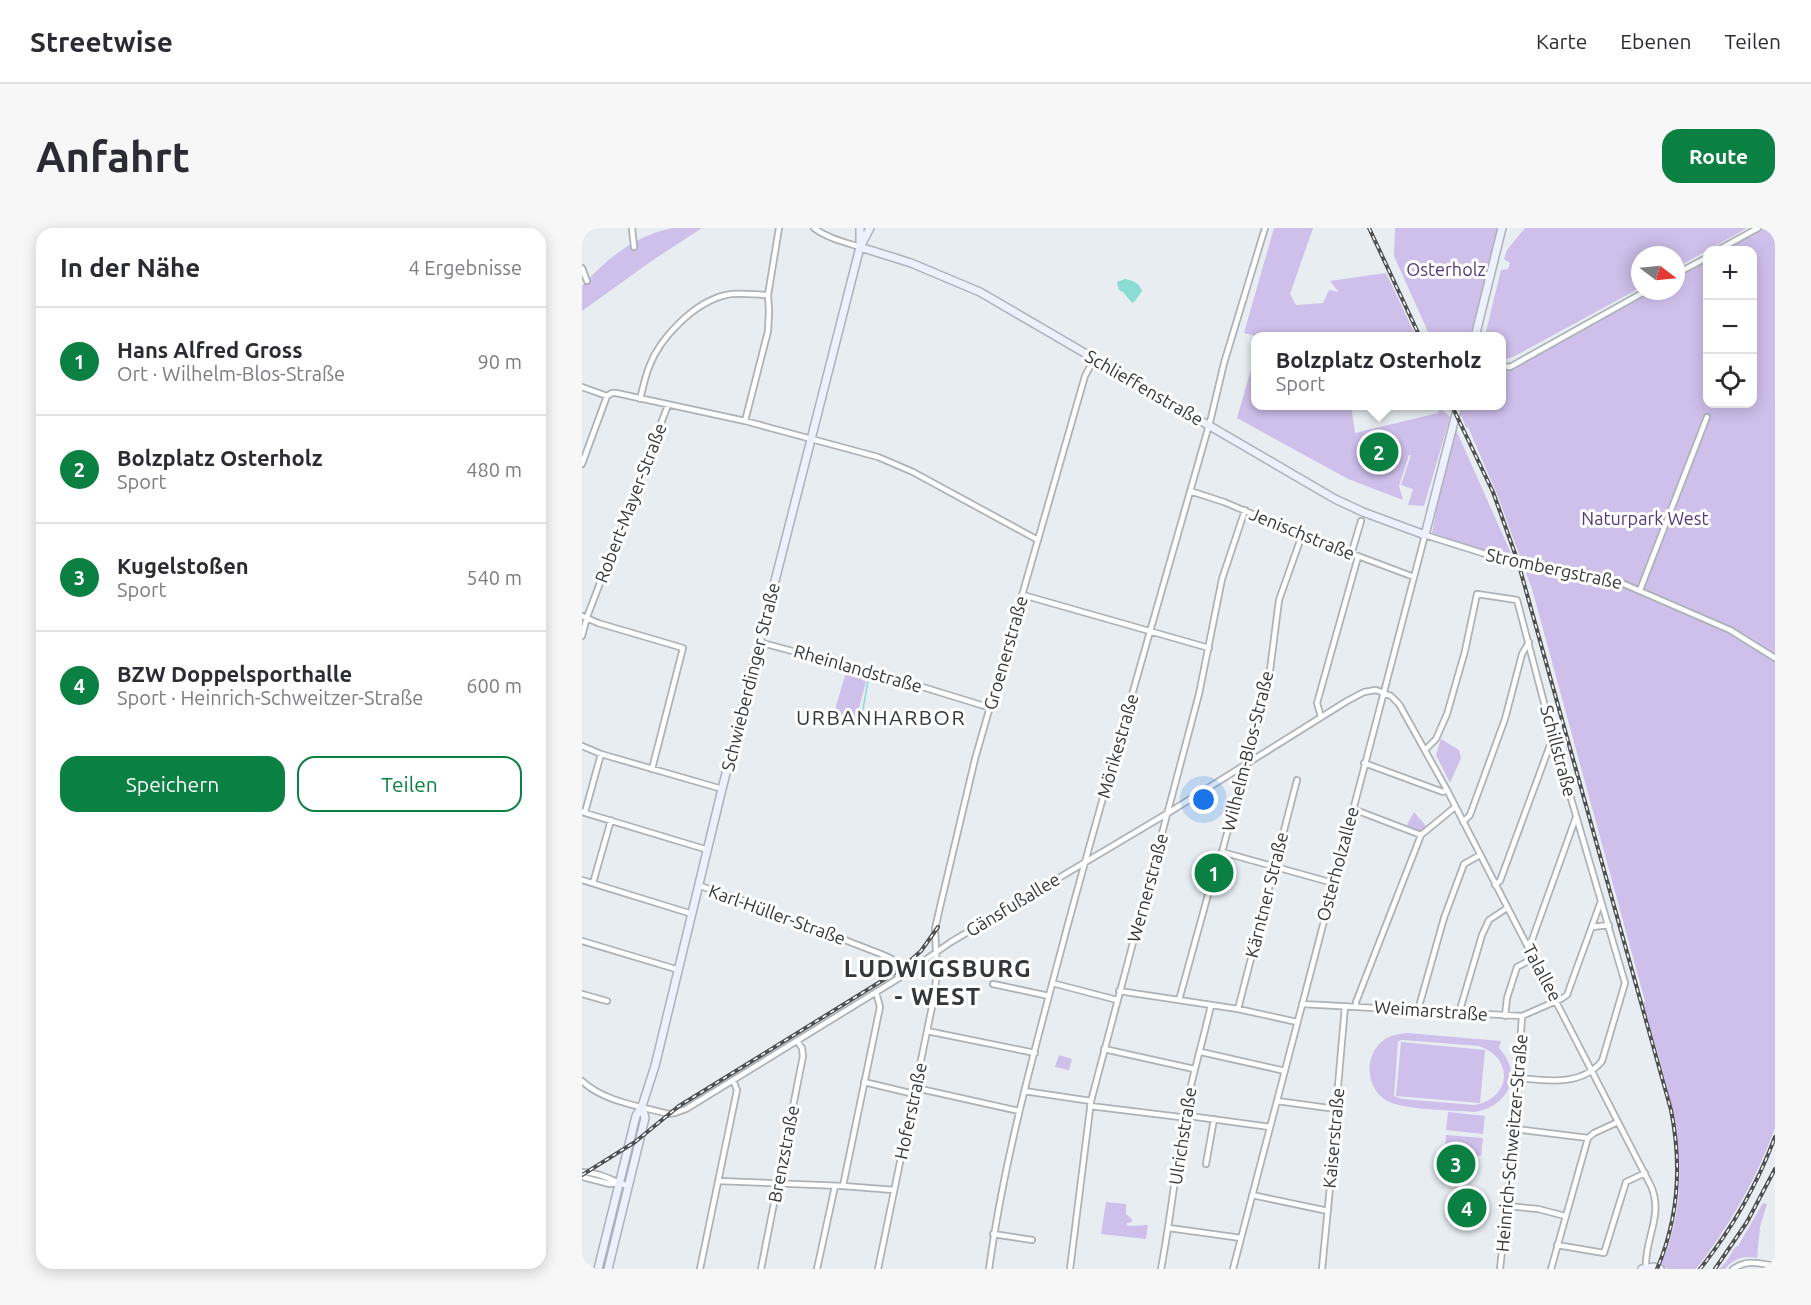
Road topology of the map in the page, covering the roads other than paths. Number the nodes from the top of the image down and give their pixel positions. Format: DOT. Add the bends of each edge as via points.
graph roads {
  1 [pos="632,228"];
  2 [pos="779,228"];
  3 [pos="814,228"];
  4 [pos="860,228"];
  5 [pos="870,228"];
  6 [pos="1265,228"];
  7 [pos="1502,228"];
  8 [pos="1758,228"];
  9 [pos="1725,246"];
  10 [pos="634,247"];
  11 [pos="860,247"];
  12 [pos="1703,259"];
  13 [pos="582,268"];
  14 [pos="1685,269"];
  15 [pos="587,281"];
  16 [pos="768,295"];
  17 [pos="1631,299"];
  18 [pos="1476,332"];
  19 [pos="1094,359"];
  20 [pos="1506,367"];
  21 [pos="582,387"];
  22 [pos="608,396"];
  23 [pos="640,399"];
  24 [pos="668,405"];
  25 [pos="1457,410"];
  26 [pos="1707,417"];
  27 [pos="745,421"];
  28 [pos="1209,425"];
  29 [pos="810,438"];
  30 [pos="582,464"];
  31 [pos="1190,491"];
  32 [pos="1245,510"];
  33 [pos="1361,521"];
  34 [pos="1302,535"];
  35 [pos="1425,535"];
  36 [pos="1038,540"];
  37 [pos="1352,555"];
  38 [pos="1358,557"];
  39 [pos="1414,578"];
  40 [pos="1640,590"];
  41 [pos="1023,595"];
  42 [pos="585,617"];
  43 [pos="1151,632"];
  44 [pos="582,636"];
  45 [pos="759,642"];
  46 [pos="1529,642"];
  47 [pos="1209,648"];
  48 [pos="1775,658"];
  49 [pos="1384,692"];
  50 [pos="991,708"];
  51 [pos="1321,717"];
  52 [pos="1553,737"];
  53 [pos="582,746"];
  54 [pos="1425,750"];
  55 [pos="601,754"];
  56 [pos="1364,763"];
  57 [pos="1246,765"];
  58 [pos="652,769"];
  59 [pos="1297,780"];
  60 [pos="722,789"];
  61 [pos="1447,790"];
  62 [pos="1455,807"];
  63 [pos="1353,809"];
  64 [pos="583,812"];
  65 [pos="1168,813"];
  66 [pos="1576,817"];
  67 [pos="611,820"];
  68 [pos="1463,822"];
  69 [pos="1421,835"];
  70 [pos="708,850"];
  71 [pos="1222,852"];
  72 [pos="1480,855"];
  73 [pos="1085,862"];
  74 [pos="1274,866"];
  75 [pos="582,880"];
  76 [pos="1333,882"];
  77 [pos="593,883"];
  78 [pos="1495,885"];
  79 [pos="700,886"];
  80 [pos="1601,901"];
  81 [pos="1507,908"];
  82 [pos="692,914"];
  83 [pos="1609,925"];
  84 [pos="1592,927"];
  85 [pos="582,941"];
  86 [pos="1527,945"];
  87 [pos="936,952"];
  88 [pos="887,957"];
  89 [pos="1534,958"];
  90 [pos="679,970"];
  91 [pos="905,974"];
  92 [pos="899,978"];
  93 [pos="1052,983"];
  94 [pos="993,984"];
  95 [pos="1119,991"];
  96 [pos="876,992"];
  97 [pos="582,994"];
  98 [pos="1049,996"];
  99 [pos="607,1000"];
  100 [pos="1117,1000"];
  101 [pos="1179,1000"];
  102 [pos="1557,1001"];
  103 [pos="1302,1004"];
  104 [pos="1211,1005"];
  105 [pos="1345,1006"];
  106 [pos="1356,1006"];
  107 [pos="1238,1009"];
  108 [pos="1418,1010"];
  109 [pos="1459,1013"];
  110 [pos="1505,1016"];
  111 [pos="1522,1017"];
  112 [pos="1297,1022"];
  113 [pos="927,1031"];
  114 [pos="796,1041"];
  115 [pos="1104,1049"];
  116 [pos="1201,1052"];
  117 [pos="1035,1053"];
  118 [pos="1194,1069"];
  119 [pos="1592,1070"];
  120 [pos="1285,1071"];
  121 [pos="1519,1078"];
  122 [pos="733,1080"];
  123 [pos="582,1081"];
  124 [pos="864,1082"];
  125 [pos="915,1091"];
  126 [pos="1024,1091"];
  127 [pos="1277,1101"];
  128 [pos="1090,1104"];
  129 [pos="642,1107"];
  130 [pos="1336,1109"];
  131 [pos="1019,1110"];
  132 [pos="1185,1116"];
  133 [pos="1214,1119"];
  134 [pos="1618,1122"];
  135 [pos="1270,1127"];
  136 [pos="1515,1130"];
  137 [pos="1588,1138"];
  138 [pos="1206,1164"];
  139 [pos="582,1172"];
  140 [pos="1645,1173"];
  141 [pos="582,1178"];
  142 [pos="718,1181"];
  143 [pos="619,1183"];
  144 [pos="777,1183"];
  145 [pos="628,1186"];
  146 [pos="835,1186"];
  147 [pos="843,1186"];
  148 [pos="894,1190"];
  149 [pos="1252,1195"];
  150 [pos="1507,1206"];
  151 [pos="1328,1211"];
  152 [pos="1566,1216"];
  153 [pos="1169,1228"];
  154 [pos="993,1234"];
  155 [pos="1241,1238"];
  156 [pos="1032,1240"];
  157 [pos="1557,1245"];
  158 [pos="1775,1266"];
  159 [pos="1644,1268"];
  160 [pos="598,1269"];
  161 [pos="608,1269"];
  162 [pos="700,1269"];
  163 [pos="761,1269"];
  164 [pos="817,1269"];
  165 [pos="878,1269"];
  166 [pos="989,1269"];
  167 [pos="1070,1269"];
  168 [pos="1161,1269"];
  169 [pos="1233,1269"];
  170 [pos="1322,1269"];
  171 [pos="1500,1269"];
  172 [pos="1551,1269"];
  173 [pos="1660,1269"];
  174 [pos="1733,1269"];
  1 -- 10 [label="street"];
  2 -- 16 [label="street"];
  3 -- 11 [label="street"];
  4 -- 11 [label="main road, Schwieberdinger Straße"];
  5 -- 11 [label="main road, Schwieberdinger Straße"];
  6 -- 28 [label="street, Mörikestraße"];
  7 -- 18 [label="main road"];
  8 -- 9 [label="street"];
  11 -- 19 [label="main road, Schlieffenstraße" via="973,289"];
  11 -- 29 [label="main road, Schwieberdinger Straße"];
  12 -- 14 [label="street"];
  13 -- 15 [label="street"];
  16 -- 23 [label="street" via="727,295 685,318 664,340 650,364"];
  16 -- 27 [label="street" via="768,331"];
  17 -- 20 [label="street"];
  19 -- 28 [label="main road, Schlieffenstraße"];
  19 -- 36 [label="street, Groenerstraße" via="1085,376"];
  21 -- 22 [label="street"];
  22 -- 23 [label="street" via="616,393"];
  22 -- 30 [label="street"];
  23 -- 24 [label="street"];
  24 -- 27 [label="street"];
  24 -- 42 [label="street, Robert-Mayer-Straße"];
  25 -- 35 [label="main road, Osterholzallee"];
  26 -- 40 [label="street"];
  27 -- 29 [label="street"];
  28 -- 31 [label="street, Mörikestraße"];
  28 -- 35 [label="main road, Schlieffenstraße" via="1335,499"];
  29 -- 36 [label="street" via="878,457 913,472"];
  29 -- 45 [label="main road, Schwieberdinger Straße"];
  31 -- 32 [label="street, Jenischstraße"];
  31 -- 43 [label="street, Mörikestraße"];
  32 -- 34 [label="street, Jenischstraße"];
  32 -- 47 [label="street, Wernerstraße" via="1222,579"];
  33 -- 37 [label="street"];
  34 -- 37 [label="street, Jenischstraße"];
  34 -- 57 [label="street, Wilhelm-Blos-Straße" via="1279,600 1269,678"];
  35 -- 39 [label="street, Osterholzallee"];
  35 -- 40 [label="street, Strombergstraße" via="1511,562 1610,578"];
  36 -- 41 [label="street, Groenerstraße"];
  37 -- 38 [label="street, Jenischstraße"];
  38 -- 39 [label="street, Jenischstraße"];
  38 -- 51 [label="street" via="1317,703"];
  39 -- 49 [label="street, Osterholzallee"];
  40 -- 48 [label="street, Strombergstraße" via="1730,630"];
  41 -- 43 [label="street"];
  41 -- 50 [label="street, Groenerstraße"];
  42 -- 44 [label="street, Robert-Mayer-Straße"];
  42 -- 58 [label="street" via="683,648"];
  43 -- 47 [label="street"];
  43 -- 73 [label="street, Mörikestraße"];
  45 -- 50 [label="street, Rheinlandstraße"];
  45 -- 60 [label="main road, Schwieberdinger Straße"];
  46 -- 52 [label="street, Schillstraße"];
  46 -- 54 [label="street, Schillstraße" via="1516,600 1477,594 1447,714 1436,739"];
  46 -- 68 [label="street" via="1470,815"];
  47 -- 65 [label="street, Wernerstraße"];
  49 -- 51 [label="street, Gänsfußallee" via="1364,692"];
  49 -- 54 [label="street, Talallee" via="1399,704"];
  49 -- 56 [label="street, Osterholzallee"];
  50 -- 87 [label="street, Groenerstraße" via="938,914"];
  51 -- 57 [label="street, Gänsfußallee"];
  52 -- 66 [label="street, Schillstraße"];
  52 -- 78 [label="street" via="1500,881"];
  53 -- 55 [label="street"];
  54 -- 61 [label="street, Talallee"];
  55 -- 58 [label="street"];
  55 -- 64 [label="street"];
  56 -- 61 [label="street" via="1443,792"];
  56 -- 63 [label="street, Osterholzallee"];
  57 -- 65 [label="street, Gänsfußallee"];
  57 -- 71 [label="street, Wilhelm-Blos-Straße"];
  58 -- 60 [label="street"];
  59 -- 74 [label="street, Kärntner Straße"];
  60 -- 70 [label="main road, Schwieberdinger Straße"];
  61 -- 62 [label="street, Talallee"];
  62 -- 68 [label="street, Talallee"];
  62 -- 69 [label="street"];
  63 -- 69 [label="street"];
  63 -- 76 [label="street, Osterholzallee"];
  64 -- 67 [label="street"];
  65 -- 73 [label="street, Gänsfußallee"];
  65 -- 95 [label="street, Wernerstraße"];
  66 -- 80 [label="street, Schillstraße"];
  66 -- 86 [label="street" via="1533,940"];
  67 -- 70 [label="street"];
  67 -- 77 [label="street"];
  68 -- 72 [label="street, Talallee"];
  69 -- 106 [label="street"];
  70 -- 79 [label="main road, Schwieberdinger Straße"];
  71 -- 74 [label="street"];
  71 -- 101 [label="street, Wilhelm-Blos-Straße"];
  72 -- 78 [label="street, Talallee"];
  72 -- 108 [label="street" via="1464,864"];
  73 -- 87 [label="street, Gänsfußallee"];
  73 -- 93 [label="street, Mörikestraße"];
  74 -- 76 [label="street"];
  74 -- 107 [label="street, Kärntner Straße"];
  75 -- 77 [label="street"];
  76 -- 103 [label="street, Osterholzallee"];
  77 -- 82 [label="street"];
  78 -- 81 [label="street, Talallee"];
  79 -- 82 [label="main road, Schwieberdinger Straße"];
  79 -- 88 [label="street, Karl-Hüller-Straße"];
  80 -- 83 [label="street, Schillstraße"];
  80 -- 84 [label="street"];
  81 -- 86 [label="street, Talallee"];
  81 -- 109 [label="street" via="1489,920 1482,935"];
  82 -- 90 [label="main road, Schwieberdinger Straße"];
  83 -- 84 [label="street"];
  83 -- 119 [label="street, Schillstraße" via="1626,982 1602,1061"];
  84 -- 102 [label="street" via="1567,995"];
  85 -- 90 [label="street"];
  86 -- 89 [label="street, Talallee"];
  87 -- 91 [label="street, Gänsfußallee"];
  87 -- 113 [label="street, Hoferstraße" via="935,988"];
  88 -- 91 [label="street, Karl-Hüller-Straße"];
  88 -- 92 [label="street"];
  89 -- 102 [label="street, Talallee"];
  89 -- 110 [label="street" via="1517,967"];
  90 -- 129 [label="main road, Schwieberdinger Straße"];
  91 -- 92 [label="street, Gänsfußallee"];
  92 -- 96 [label="street, Gänsfußallee"];
  93 -- 98 [label="street, Mörikestraße"];
  93 -- 100 [label="street"];
  94 -- 98 [label="street"];
  95 -- 100 [label="street, Wernerstraße"];
  95 -- 101 [label="street"];
  96 -- 114 [label="street, Gänsfußallee"];
  96 -- 124 [label="street" via="880,1007"];
  97 -- 99 [label="street"];
  98 -- 117 [label="street, Mörikestraße"];
  100 -- 115 [label="street, Wernerstraße"];
  101 -- 104 [label="street"];
  102 -- 111 [label="street, Weimarstraße"];
  102 -- 119 [label="street, Talallee"];
  103 -- 105 [label="street, Weimarstraße"];
  103 -- 112 [label="street, Osterholzallee"];
  104 -- 107 [label="street"];
  104 -- 116 [label="street, Ulrichstraße"];
  105 -- 106 [label="street, Weimarstraße"];
  105 -- 130 [label="street, Kaiserstraße"];
  106 -- 108 [label="street, Weimarstraße"];
  107 -- 112 [label="street"];
  108 -- 109 [label="street, Weimarstraße"];
  109 -- 110 [label="street, Weimarstraße"];
  110 -- 111 [label="street, Weimarstraße"];
  111 -- 121 [label="street, Heinrich-Schweitzer-Straße"];
  112 -- 120 [label="street, Osterholzallee"];
  113 -- 117 [label="street"];
  113 -- 125 [label="street, Hoferstraße"];
  114 -- 122 [label="street, Gänsfußallee"];
  114 -- 144 [label="street, Brenzstraße" via="803,1056"];
  115 -- 118 [label="street"];
  115 -- 128 [label="street, Wernerstraße"];
  116 -- 118 [label="street, Ulrichstraße"];
  116 -- 120 [label="street"];
  117 -- 126 [label="street, Mörikestraße"];
  118 -- 132 [label="street, Ulrichstraße"];
  119 -- 121 [label="street" via="1575,1079 1557,1081"];
  119 -- 134 [label="street, Talallee"];
  120 -- 127 [label="street, Osterholzallee"];
  121 -- 136 [label="street, Heinrich-Schweitzer-Straße"];
  122 -- 129 [label="street, Gänsfußallee" via="675,1113"];
  122 -- 142 [label="street" via="737,1090"];
  123 -- 129 [label="street, Gänsfußallee" via="605,1096"];
  124 -- 125 [label="street"];
  124 -- 147 [label="street"];
  125 -- 131 [label="street"];
  125 -- 148 [label="street, Hoferstraße"];
  126 -- 128 [label="street"];
  126 -- 131 [label="street, Mörikestraße"];
  127 -- 130 [label="street"];
  127 -- 135 [label="street, Osterholzallee"];
  128 -- 132 [label="street"];
  128 -- 167 [label="street, Wernerstraße"];
  129 -- 143 [label="main road, Schwieberdinger Straße" via="636,1116"];
  129 -- 145 [label="main road, Schwieberdinger Straße" via="645,1118"];
  130 -- 151 [label="street, Kaiserstraße"];
  131 -- 154 [label="street, Mörikestraße"];
  132 -- 133 [label="street"];
  132 -- 153 [label="street, Ulrichstraße"];
  133 -- 135 [label="street"];
  133 -- 138 [label="street"];
  134 -- 137 [label="street"];
  134 -- 140 [label="street, Talallee"];
  135 -- 149 [label="street, Osterholzallee"];
  136 -- 137 [label="street"];
  136 -- 150 [label="street, Heinrich-Schweitzer-Straße"];
  137 -- 152 [label="street"];
  139 -- 143 [label="street"];
  140 -- 157 [label="street" via="1626,1182 1604,1253"];
  140 -- 159 [label="street, Talallee" via="1656,1205"];
  141 -- 143 [label="street"];
  142 -- 144 [label="street"];
  142 -- 162 [label="street"];
  143 -- 145 [label="street"];
  143 -- 160 [label="main road, Schwieberdinger Straße"];
  144 -- 146 [label="street"];
  144 -- 163 [label="street, Brenzstraße"];
  145 -- 161 [label="main road, Schwieberdinger Straße"];
  146 -- 147 [label="street"];
  146 -- 164 [label="street"];
  147 -- 148 [label="street"];
  148 -- 165 [label="street, Hoferstraße"];
  149 -- 151 [label="street"];
  149 -- 155 [label="street, Osterholzallee"];
  150 -- 152 [label="street"];
  150 -- 171 [label="street, Heinrich-Schweitzer-Straße"];
  151 -- 170 [label="street, Kaiserstraße"];
  152 -- 157 [label="street"];
  153 -- 155 [label="street"];
  153 -- 168 [label="street, Ulrichstraße"];
  154 -- 156 [label="street"];
  154 -- 166 [label="street, Mörikestraße"];
  155 -- 169 [label="street, Osterholzallee"];
  157 -- 172 [label="street"];
  158 -- 174 [label="street" via="1752,1262"];
  159 -- 173 [label="main road"];
}
